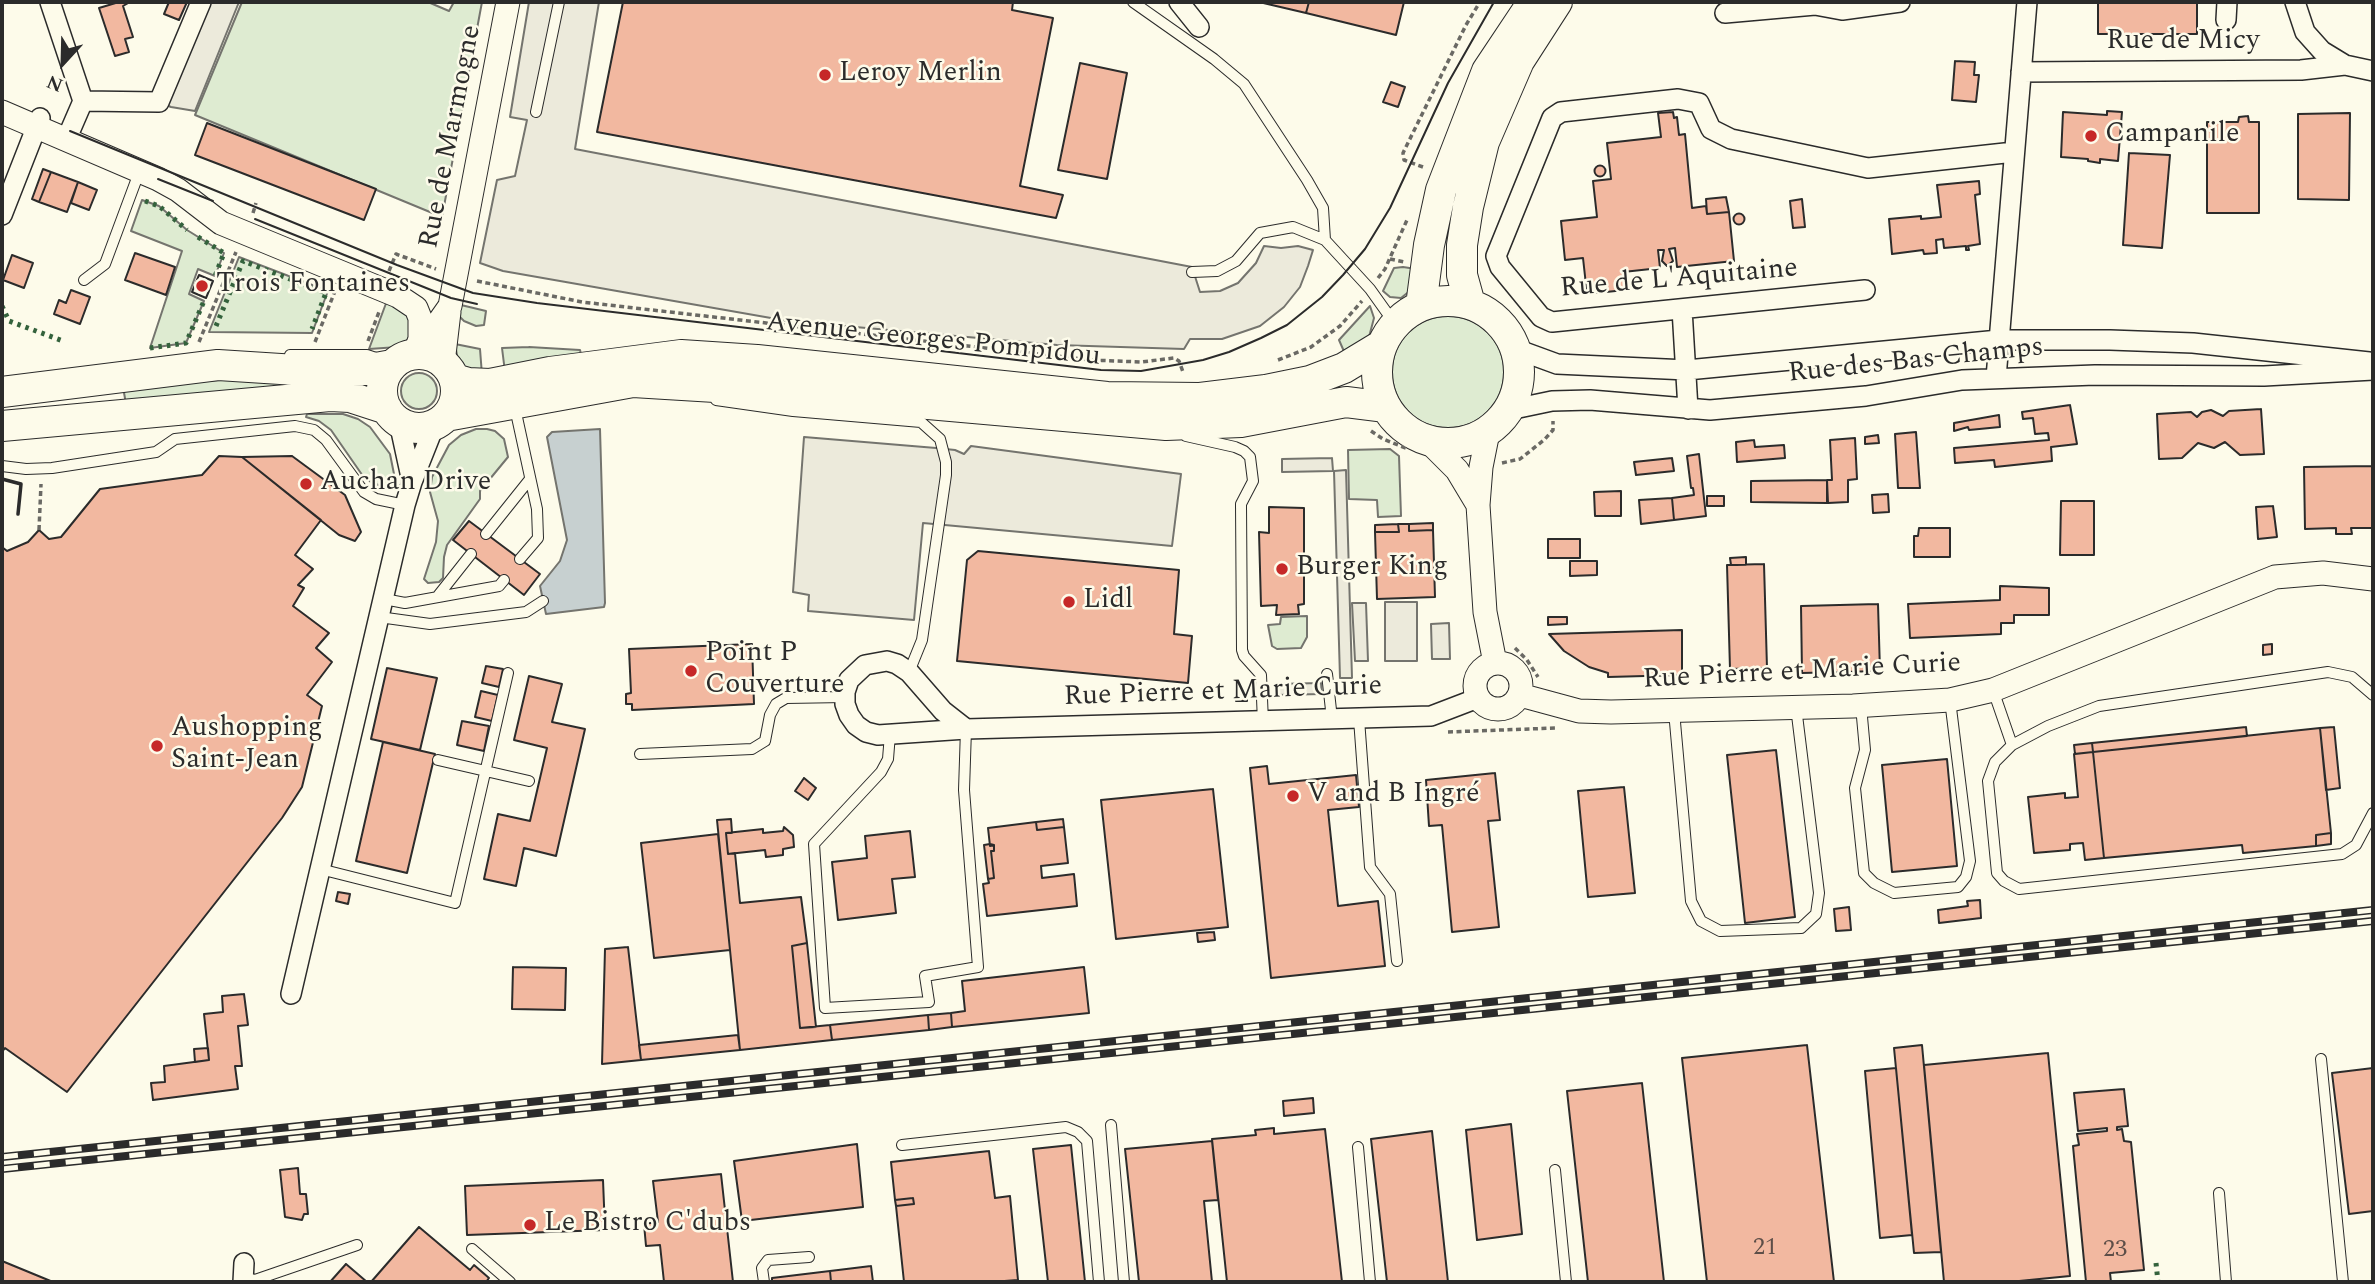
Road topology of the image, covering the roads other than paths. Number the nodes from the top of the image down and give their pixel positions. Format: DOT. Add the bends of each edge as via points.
graph roads {
  1 [pos="50,2"];
  2 [pos="201,2"];
  3 [pos="508,2"];
  4 [pos="559,2"];
  5 [pos="1133,2"];
  6 [pos="1179,2"];
  7 [pos="1533,2"];
  8 [pos="1557,2"];
  9 [pos="1899,2"];
  10 [pos="2027,2"];
  11 [pos="2295,2"];
  12 [pos="1815,3"];
  13 [pos="1725,13"];
  14 [pos="1199,27"];
  15 [pos="2345,65"];
  16 [pos="2373,71"];
  17 [pos="2021,72"];
  18 [pos="83,101"];
  19 [pos="2,103"];
  20 [pos="2,112"];
  21 [pos="536,113"];
  22 [pos="56,131"];
  23 [pos="2014,152"];
  24 [pos="149,174"];
  25 [pos="2,215"];
  26 [pos="1325,240"];
  27 [pos="1192,272"];
  28 [pos="84,280"];
  29 [pos="1865,290"];
  30 [pos="1470,304"];
  31 [pos="450,306"];
  32 [pos="1421,306"];
  33 [pos="1682,309"];
  34 [pos="1999,340"];
  35 [pos="1380,343"];
  36 [pos="1516,349"];
  37 [pos="253,356"];
  38 [pos="278,356"];
  39 [pos="207,358"];
  40 [pos="403,360"];
  41 [pos="2373,363"];
  42 [pos="1687,370"];
  43 [pos="2373,370"];
  44 [pos="449,371"];
  45 [pos="1996,378"];
  46 [pos="633,382"];
  47 [pos="2,392"];
  48 [pos="514,404"];
  49 [pos="1688,409"];
  50 [pos="1509,410"];
  51 [pos="393,416"];
  52 [pos="1375,417"];
  53 [pos="1103,419"];
  54 [pos="441,420"];
  55 [pos="2,426"];
  56 [pos="1488,432"];
  57 [pos="1424,447"];
  58 [pos="2,466"];
  59 [pos="530,479"];
  60 [pos="412,482"];
  61 [pos="405,505"];
  62 [pos="1478,505"];
  63 [pos="486,534"];
  64 [pos="471,554"];
  65 [pos="520,559"];
  66 [pos="2367,577"];
  67 [pos="504,580"];
  68 [pos="437,597"];
  69 [pos="543,601"];
  70 [pos="381,608"];
  71 [pos="1495,663"];
  72 [pos="909,672"];
  73 [pos="508,673"];
  74 [pos="1327,674"];
  75 [pos="1993,690"];
  76 [pos="1520,695"];
  77 [pos="2373,695"];
  78 [pos="845,697"];
  79 [pos="1478,698"];
  80 [pos="1950,700"];
  81 [pos="1861,705"];
  82 [pos="1796,707"];
  83 [pos="1674,711"];
  84 [pos="1359,719"];
  85 [pos="1332,720"];
  86 [pos="1264,722"];
  87 [pos="966,729"];
  88 [pos="890,734"];
  89 [pos="2012,745"];
  90 [pos="640,754"];
  91 [pos="438,760"];
  92 [pos="485,771"];
  93 [pos="529,781"];
  94 [pos="2373,813"];
  95 [pos="320,869"];
  96 [pos="1397,961"];
  97 [pos="290,994"];
  98 [pos="2321,1059"];
  99 [pos="1111,1125"];
  100 [pos="902,1145"];
  101 [pos="1358,1147"];
  102 [pos="1555,1170"];
  103 [pos="2219,1193"];
  104 [pos="357,1245"];
  105 [pos="472,1249"];
  106 [pos="809,1257"];
  107 [pos="243,1274"];
  108 [pos="510,1282"];
  109 [pos="764,1282"];
  110 [pos="1099,1282"];
  111 [pos="1124,1282"];
  112 [pos="1370,1282"];
  113 [pos="1566,1282"];
  114 [pos="2226,1282"];
  115 [pos="2343,1282"];
  1 -- 18 [label="street"];
  2 -- 18 [label="street" via="159,102"];
  3 -- 31 [label="street, Rue de Marmogne"];
  4 -- 21 [label="lane"];
  5 -- 26 [label="lane" via="1244,84 1323,208"];
  6 -- 14 [label="street"];
  7 -- 32 [label="main road" via="1487,71 1441,190"];
  8 -- 30 [label="main road" via="1519,61 1484,142 1462,245 1462,275"];
  9 -- 12 [label="street" via="1842,9"];
  10 -- 17 [label="street"];
  11 -- 15 [label="street, Rue de Micy" via="2305,32 2322,51"];
  12 -- 13 [label="street"];
  15 -- 16 [label="street, Rue de Micy"];
  15 -- 17 [label="street, Rue de Micy" via="2301,70"];
  17 -- 23 [label="street"];
  18 -- 22 [label="street"];
  19 -- 22 [label="street"];
  20 -- 22 [label="street"];
  22 -- 24 [label="street"];
  22 -- 25 [label="street"];
  23 -- 33 [label="street, Rue de L'Aquitaine" via="1868,168 1731,139 1711,129 1699,103 1689,101 1561,112 1552,118 1496,256 1500,267 1541,317 1552,322"];
  23 -- 34 [label="street"];
  24 -- 28 [label="lane" via="105,264"];
  24 -- 40 [label="street" via="221,223 381,299 398,296 415,308 420,339"];
  26 -- 27 [label="lane" via="1293,227 1259,233 1236,261 1217,271"];
  26 -- 35 [label="lane" via="1370,289"];
  29 -- 33 [label="street, Rue de L'Aquitaine"];
  30 -- 32 [label="main road, Avenue Georges Pompidou" via="1445,301"];
  30 -- 36 [label="main road" via="1498,322"];
  31 -- 40 [label="street, Rue de Marmogne" via="428,339"];
  31 -- 44 [label="street"];
  32 -- 35 [label="main road, Avenue Georges Pompidou"];
  33 -- 42 [label="street"];
  34 -- 41 [label="street, Rue des Bas Champs" via="2193,343"];
  34 -- 42 [label="street, Rue des Bas Champs"];
  34 -- 45 [label="street"];
  35 -- 44 [label="main road, Avenue Georges Pompidou" via="1344,368 1310,382 1200,398 1107,397 681,355 490,384 468,383"];
  35 -- 52 [label="main road"];
  36 -- 42 [label="street, Rue des Bas Champs" via="1557,364"];
  36 -- 50 [label="main road" via="1520,370"];
  37 -- 39 [label="lane"];
  38 -- 40 [label="lane" via="367,355"];
  39 -- 40 [label="main road" via="312,371 365,370"];
  39 -- 47 [label="main road"];
  40 -- 44 [label="main road" via="424,354"];
  40 -- 51 [label="main road" via="386,373 382,391"];
  42 -- 49 [label="street"];
  43 -- 45 [label="street, Rue des Bas Champs"];
  44 -- 54 [label="main road" via="455,398"];
  45 -- 49 [label="street, Rue des Bas Champs" via="1866,396"];
  46 -- 48 [label="main road"];
  46 -- 53 [label="main road"];
  46 -- 72 [label="lane" via="731,403 921,422 940,439 946,462 922,640"];
  48 -- 54 [label="main road"];
  48 -- 59 [label="lane"];
  49 -- 50 [label="street, Rue des Bas Champs" via="1590,400 1552,401"];
  50 -- 56 [label="main road"];
  51 -- 54 [label="main road" via="421,428"];
  51 -- 55 [label="main road" via="350,397 330,396"];
  51 -- 60 [label="street"];
  52 -- 53 [label="main road" via="1346,402 1241,422 1166,425"];
  52 -- 57 [label="main road" via="1404,428"];
  53 -- 86 [label="lane" via="1235,447 1250,457 1253,481 1241,504 1242,650 1261,675"];
  54 -- 60 [label="street"];
  56 -- 57 [label="main road" via="1469,441"];
  56 -- 62 [label="street"];
  57 -- 62 [label="street" via="1457,470"];
  58 -- 61 [label="lane" via="52,468 156,452 175,439 295,426 314,430 326,440 364,492"];
  59 -- 63 [label="lane"];
  59 -- 65 [label="lane" via="538,538"];
  60 -- 61 [label="street"];
  61 -- 70 [label="street"];
  62 -- 71 [label="street" via="1485,612"];
  64 -- 68 [label="lane"];
  66 -- 75 [label="street, Rue Pierre et Marie Curie" via="2323,573 2275,577"];
  67 -- 68 [label="lane" via="499,586"];
  68 -- 70 [label="lane"];
  69 -- 70 [label="lane" via="526,612 430,624"];
  70 -- 95 [label="street"];
  71 -- 76 [label="street" via="1509,665 1518,675"];
  71 -- 79 [label="street" via="1478,674"];
  72 -- 78 [label="street" via="887,661 865,665 849,680"];
  72 -- 87 [label="street" via="943,711"];
  73 -- 92 [label="lane"];
  74 -- 85 [label="lane"];
  75 -- 80 [label="street, Rue Pierre et Marie Curie"];
  75 -- 89 [label="lane"];
  76 -- 79 [label="street" via="1510,706 1496,709"];
  76 -- 83 [label="street, Rue Pierre et Marie Curie" via="1578,711"];
  77 -- 89 [label="lane" via="2352,677 2328,672 2099,706"];
  78 -- 88 [label="street, Rue Pierre et Marie Curie" via="856,725 866,732"];
  78 -- 90 [label="lane" via="786,698 770,715 765,741 752,749"];
  79 -- 84 [label="street, Rue Pierre et Marie Curie" via="1430,716"];
  80 -- 81 [label="street, Rue Pierre et Marie Curie"];
  80 -- 81 [label="lane" via="1970,861 1966,877 1958,887 1894,893 1864,873 1855,788 1865,750"];
  81 -- 82 [label="street, Rue Pierre et Marie Curie"];
  82 -- 83 [label="street, Rue Pierre et Marie Curie"];
  82 -- 83 [label="lane" via="1819,893 1816,914 1801,928 1733,931 1720,931 1701,921 1691,901"];
  84 -- 85 [label="street, Rue Pierre et Marie Curie"];
  84 -- 96 [label="lane" via="1370,867 1390,894"];
  85 -- 86 [label="street, Rue Pierre et Marie Curie"];
  86 -- 87 [label="street, Rue Pierre et Marie Curie"];
  87 -- 88 [label="street, Rue Pierre et Marie Curie"];
  87 -- 88 [label="lane" via="964,790 978,967 925,976 929,1002 825,1008 814,845 881,772 888,759"];
  89 -- 94 [label="lane" via="1995,762 1988,781 1989,803 1997,873 2020,888 2343,854 2356,845"];
  91 -- 92 [label="lane"];
  92 -- 93 [label="lane"];
  92 -- 95 [label="lane" via="455,903"];
  95 -- 97 [label="street"];
  98 -- 115 [label="lane"];
  99 -- 111 [label="lane"];
  100 -- 110 [label="lane" via="1066,1127 1078,1132 1087,1141"];
  101 -- 112 [label="lane"];
  102 -- 113 [label="lane"];
  103 -- 114 [label="lane"];
  104 -- 107 [label="lane" via="255,1280"];
  105 -- 108 [label="lane"];
  106 -- 109 [label="lane" via="768,1260 762,1268"];
}
